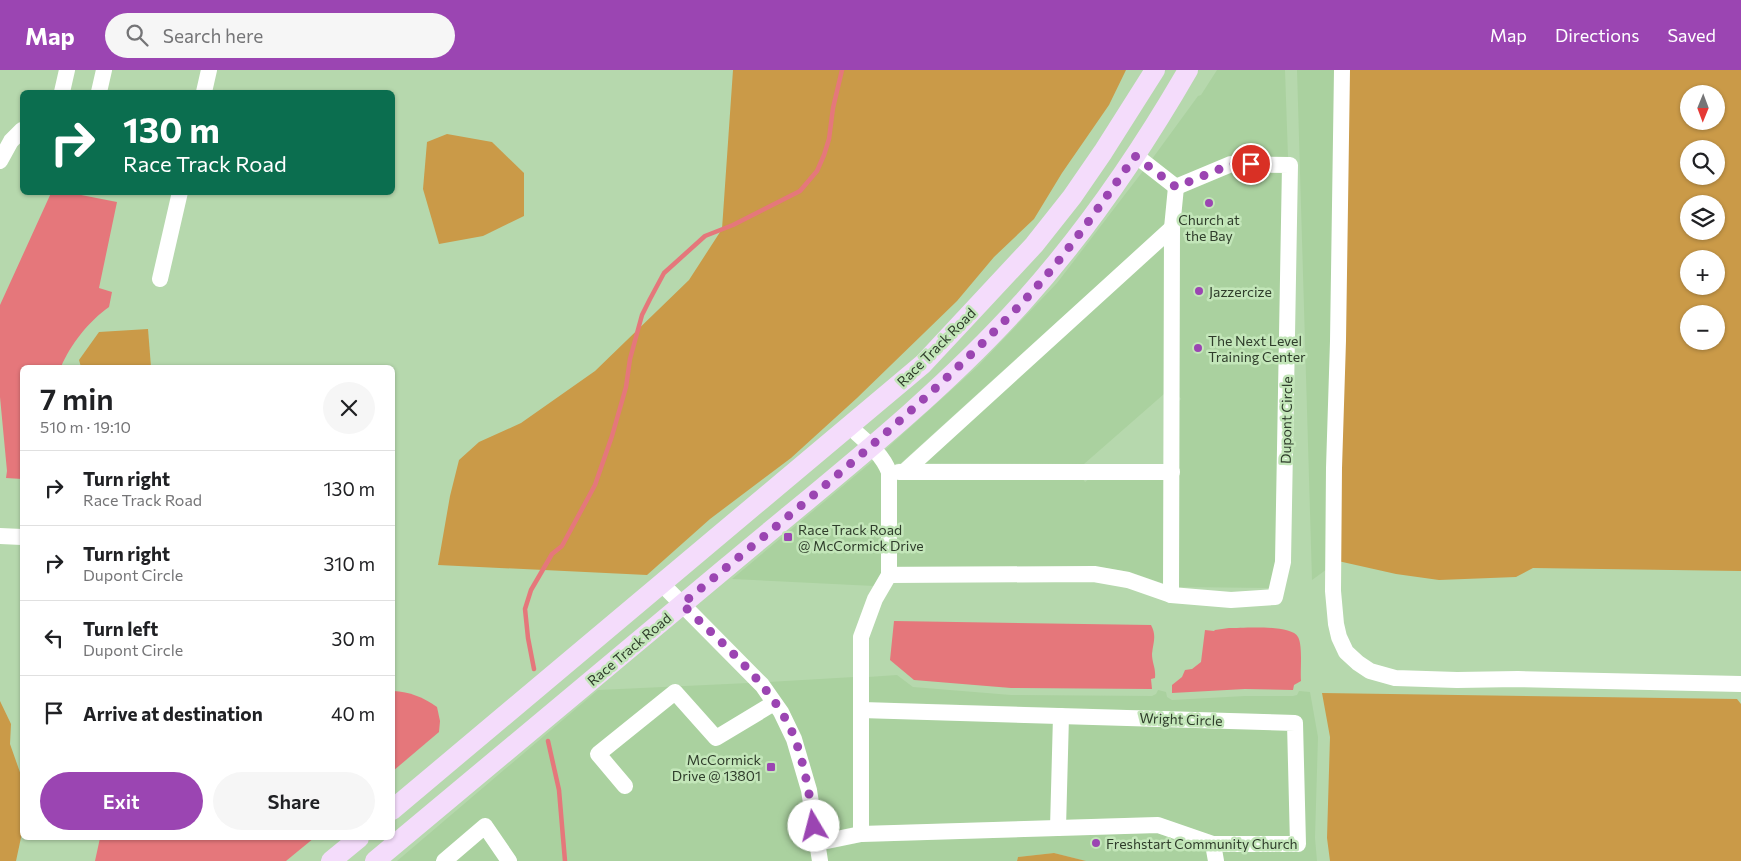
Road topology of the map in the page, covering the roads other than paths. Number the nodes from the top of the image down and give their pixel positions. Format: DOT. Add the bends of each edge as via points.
graph roads {
  1 [pos="67,70"];
  2 [pos="104,70"];
  3 [pos="209,70"];
  4 [pos="1155,70"];
  5 [pos="1188,70"];
  6 [pos="1342,70"];
  7 [pos="62,90"];
  8 [pos="99,90"];
  9 [pos="204,90"];
  10 [pos="20,132"];
  11 [pos="1135,156"];
  12 [pos="0,161"];
  13 [pos="1176,187"];
  14 [pos="179,195"];
  15 [pos="1172,228"];
  16 [pos="160,278"];
  17 [pos="850,427"];
  18 [pos="871,446"];
  19 [pos="896,472"];
  20 [pos="1172,472"];
  21 [pos="0,536"];
  22 [pos="20,537"];
  23 [pos="889,574"];
  24 [pos="662,584"];
  25 [pos="1172,595"];
  26 [pos="682,604"];
  27 [pos="1741,684"];
  28 [pos="774,703"];
  29 [pos="861,710"];
  30 [pos="1061,716"];
  31 [pos="625,786"];
  32 [pos="395,807"];
  33 [pos="1058,828"];
  34 [pos="861,834"];
  35 [pos="357,840"];
  36 [pos="817,843"];
  37 [pos="1213,844"];
  38 [pos="331,861"];
  39 [pos="376,861"];
  40 [pos="444,861"];
  41 [pos="509,861"];
  42 [pos="820,861"];
  43 [pos="1216,861"];
  1 -- 7 [label="street"];
  2 -- 8 [label="street"];
  3 -- 9 [label="street"];
  4 -- 17 [label="main road, Race Track Road" via="1072,197 1034,245 923,364"];
  5 -- 11 [label="main road, Race Track Road"];
  6 -- 27 [label="street" via="1333,591 1338,637 1346,652 1370,671 1395,678"];
  10 -- 12 [label="street"];
  11 -- 13 [label="street"];
  11 -- 18 [label="main road, Race Track Road" via="1070,246 1021,304 957,369"];
  13 -- 15 [label="street"];
  13 -- 25 [label="street, Dupont Circle" via="1232,164 1290,165 1283,562 1275,597 1231,600"];
  14 -- 16 [label="street"];
  15 -- 19 [label="street"];
  15 -- 20 [label="street"];
  17 -- 18 [label="street"];
  17 -- 24 [label="main road, Race Track Road"];
  18 -- 19 [label="street"];
  18 -- 26 [label="main road, Race Track Road"];
  19 -- 20 [label="street"];
  19 -- 23 [label="street"];
  20 -- 25 [label="street"];
  21 -- 22 [label="street"];
  23 -- 25 [label="street, Dupont Circle" via="1094,574 1128,580"];
  23 -- 29 [label="street" via="861,637"];
  24 -- 26 [label="street"];
  24 -- 32 [label="main road, Race Track Road"];
  26 -- 28 [label="street" via="762,685"];
  26 -- 39 [label="main road, Race Track Road"];
  28 -- 31 [label="street" via="716,738 675,692 598,754"];
  28 -- 36 [label="street" via="794,739 809,790"];
  29 -- 30 [label="street, Wright Circle"];
  29 -- 34 [label="street"];
  30 -- 33 [label="street"];
  30 -- 37 [label="street, Wright Circle" via="1295,722 1298,844"];
  33 -- 34 [label="street, Wright Circle"];
  33 -- 37 [label="street, Wright Circle" via="1158,825"];
  34 -- 36 [label="street, Wright Circle"];
  35 -- 38 [label="main road"];
  36 -- 42 [label="street"];
  37 -- 43 [label="street"];
  40 -- 41 [label="street" via="485,826"];
}
